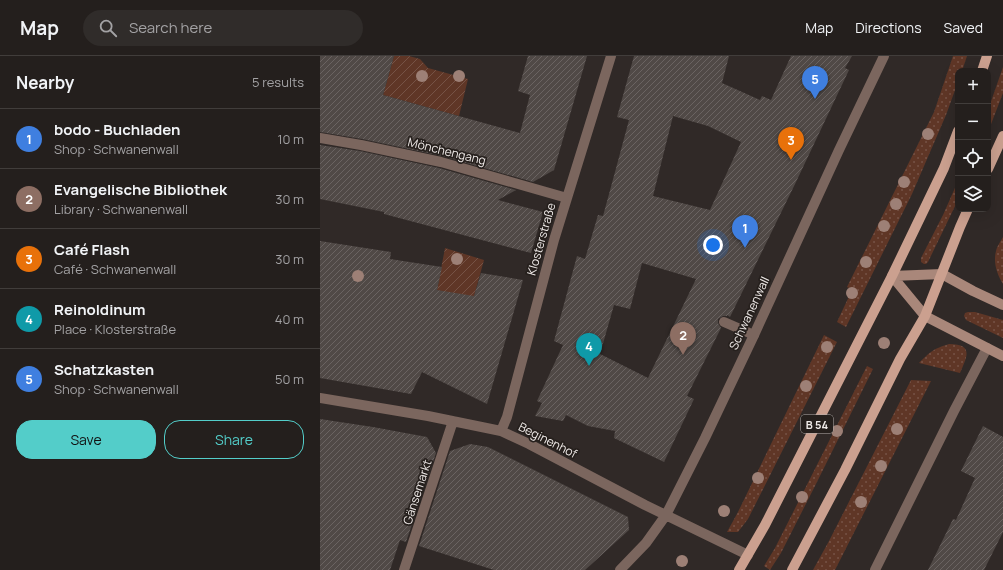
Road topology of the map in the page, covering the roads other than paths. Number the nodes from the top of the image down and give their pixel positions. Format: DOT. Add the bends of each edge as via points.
graph roads {
  1 [pos="611,56"];
  2 [pos="884,56"];
  3 [pos="987,56"];
  4 [pos="983,68"];
  5 [pos="1003,136"];
  6 [pos="320,138"];
  7 [pos="955,139"];
  8 [pos="991,162"];
  9 [pos="567,198"];
  10 [pos="967,212"];
  11 [pos="942,274"];
  12 [pos="892,276"];
  13 [pos="1003,305"];
  14 [pos="925,316"];
  15 [pos="724,322"];
  16 [pos="754,335"];
  17 [pos="987,348"];
  18 [pos="1003,356"];
  19 [pos="320,398"];
  20 [pos="453,421"];
  21 [pos="501,431"];
  22 [pos="666,515"];
  23 [pos="748,555"];
  24 [pos="404,570"];
  25 [pos="620,570"];
  26 [pos="739,570"];
  27 [pos="792,570"];
  28 [pos="875,570"];
  1 -- 9 [label="street, Klosterstraße"];
  2 -- 16 [label="street, Schwanenwall"];
  3 -- 4 [label="main road"];
  5 -- 8 [label="main road"];
  6 -- 9 [label="street, Mönchengang" via="441,162"];
  7 -- 12 [label="main road, B 54" via="944,168"];
  9 -- 21 [label="street, Klosterstraße"];
  10 -- 11 [label="main road"];
  11 -- 12 [label="street"];
  11 -- 13 [label="street"];
  11 -- 14 [label="main road"];
  12 -- 14 [label="street"];
  12 -- 23 [label="main road, B 54" via="790,478"];
  14 -- 17 [label="street"];
  14 -- 27 [label="main road" via="900,359"];
  15 -- 16 [label="street"];
  16 -- 22 [label="street, Schwanenwall"];
  17 -- 18 [label="street"];
  17 -- 28 [label="street"];
  19 -- 20 [label="street, Beginenhof"];
  20 -- 21 [label="street, Beginenhof"];
  20 -- 24 [label="street, Gänsemarkt"];
  21 -- 22 [label="street, Beginenhof"];
  22 -- 23 [label="street, Beginenhof"];
  22 -- 25 [label="street, Schwanenwall" via="646,543"];
  23 -- 26 [label="main road, B 54"];
}
